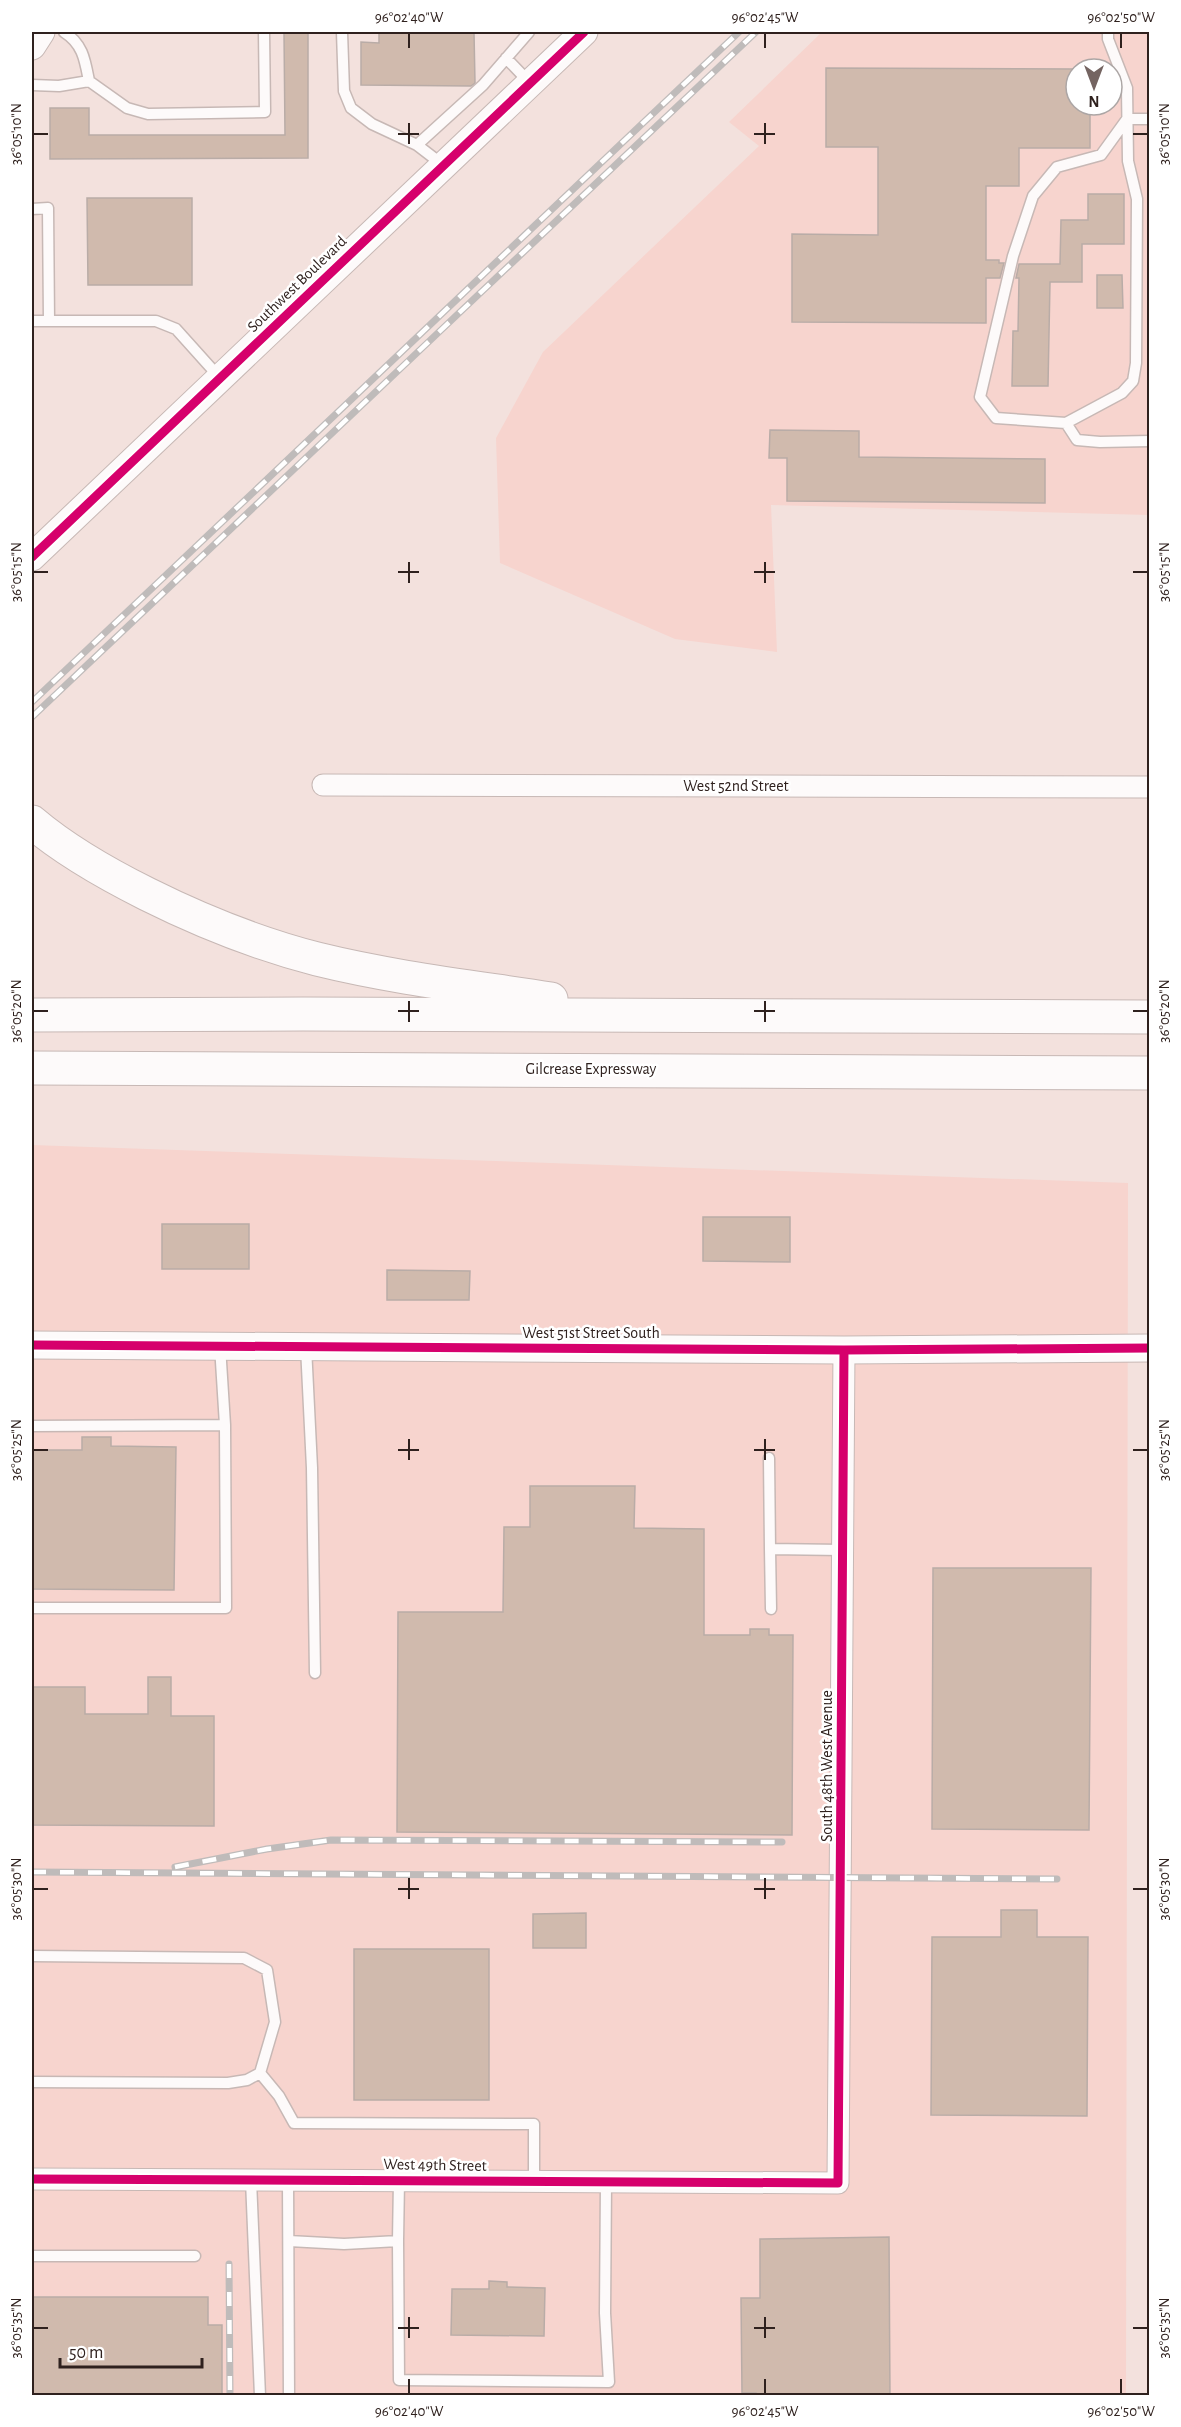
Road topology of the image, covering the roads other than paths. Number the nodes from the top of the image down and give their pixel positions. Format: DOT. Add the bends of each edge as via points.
graph roads {
  1 [pos="41,32"];
  2 [pos="64,32"];
  3 [pos="264,32"];
  4 [pos="342,32"];
  5 [pos="529,32"];
  6 [pos="584,32"];
  7 [pos="1108,32"];
  8 [pos="32,46"];
  9 [pos="506,58"];
  10 [pos="89,81"];
  11 [pos="530,83"];
  12 [pos="32,85"];
  13 [pos="1127,119"];
  14 [pos="1149,119"];
  15 [pos="417,145"];
  16 [pos="444,165"];
  17 [pos="32,208"];
  18 [pos="32,321"];
  19 [pos="49,321"];
  20 [pos="220,378"];
  21 [pos="1066,423"];
  22 [pos="1149,441"];
  23 [pos="32,557"];
  24 [pos="323,785"];
  25 [pos="1149,786"];
  26 [pos="34,824"];
  27 [pos="32,1015"];
  28 [pos="665,1016"];
  29 [pos="1149,1017"];
  30 [pos="32,1068"];
  31 [pos="1149,1073"];
  32 [pos="32,1345"];
  33 [pos="220,1346"];
  34 [pos="306,1346"];
  35 [pos="1149,1348"];
  36 [pos="844,1350"];
  37 [pos="225,1425"];
  38 [pos="32,1426"];
  39 [pos="770,1458"];
  40 [pos="770,1549"];
  41 [pos="842,1550"];
  42 [pos="32,1608"];
  43 [pos="771,1609"];
  44 [pos="315,1673"];
  45 [pos="32,1956"];
  46 [pos="260,2073"];
  47 [pos="32,2082"];
  48 [pos="32,2179"];
  49 [pos="399,2179"];
  50 [pos="251,2180"];
  51 [pos="288,2180"];
  52 [pos="534,2181"];
  53 [pos="606,2182"];
  54 [pos="838,2183"];
  55 [pos="289,2241"];
  56 [pos="398,2241"];
  57 [pos="32,2256"];
  58 [pos="195,2256"];
  59 [pos="260,2396"];
  60 [pos="289,2396"];
  1 -- 8 [label="street"];
  2 -- 10 [label="lane" via="75,39 84,53"];
  3 -- 10 [label="lane" via="265,112 148,114 127,108"];
  4 -- 15 [label="lane" via="344,91 351,108 372,124"];
  5 -- 9 [label="lane"];
  6 -- 11 [label="street, Southwest Boulevard"];
  7 -- 13 [label="lane" via="1127,88"];
  9 -- 11 [label="lane"];
  9 -- 15 [label="lane" via="483,85"];
  10 -- 12 [label="lane"];
  11 -- 16 [label="street, Southwest Boulevard"];
  13 -- 14 [label="lane"];
  13 -- 21 [label="lane" via="1128,161 1137,199 1136,363 1132,381 1122,393"];
  13 -- 21 [label="lane" via="1101,155 1057,167 1033,196 1013,256 980,397 996,418"];
  15 -- 16 [label="lane"];
  16 -- 20 [label="street, Southwest Boulevard"];
  17 -- 19 [label="lane" via="48,208"];
  18 -- 19 [label="lane"];
  19 -- 20 [label="lane" via="156,321 176,329"];
  20 -- 23 [label="street, Southwest Boulevard"];
  21 -- 22 [label="lane" via="1077,440"];
  24 -- 25 [label="street, West 52nd Street"];
  26 -- 28 [label="highway" via="105,873 183,912 307,956 379,972"];
  27 -- 28 [label="highway"];
  28 -- 29 [label="highway"];
  30 -- 31 [label="highway, Gilcrease Expressway"];
  32 -- 33 [label="street, West 51st Street South"];
  33 -- 34 [label="street, West 51st Street South"];
  33 -- 37 [label="lane"];
  34 -- 36 [label="street, West 51st Street South"];
  34 -- 44 [label="lane"];
  35 -- 36 [label="street, West 51st Street South"];
  36 -- 41 [label="street, South 48th West Avenue"];
  37 -- 38 [label="lane"];
  37 -- 42 [label="lane" via="226,1608"];
  39 -- 40 [label="lane"];
  40 -- 41 [label="lane"];
  40 -- 43 [label="lane"];
  41 -- 54 [label="street, South 48th West Avenue"];
  45 -- 46 [label="lane" via="227,1956 252,1962 267,1970 275,2022"];
  46 -- 47 [label="lane" via="228,2083"];
  46 -- 52 [label="lane" via="294,2123 534,2124"];
  48 -- 50 [label="street, West 49th Street"];
  49 -- 51 [label="street, West 49th Street"];
  49 -- 52 [label="street, West 49th Street"];
  49 -- 56 [label="lane"];
  50 -- 51 [label="street, West 49th Street"];
  50 -- 59 [label="lane"];
  51 -- 55 [label="lane"];
  52 -- 53 [label="street, West 49th Street"];
  53 -- 54 [label="street, West 49th Street"];
  53 -- 56 [label="lane" via="609,2382 399,2380"];
  55 -- 56 [label="lane"];
  55 -- 60 [label="lane"];
  57 -- 58 [label="lane"];
}
